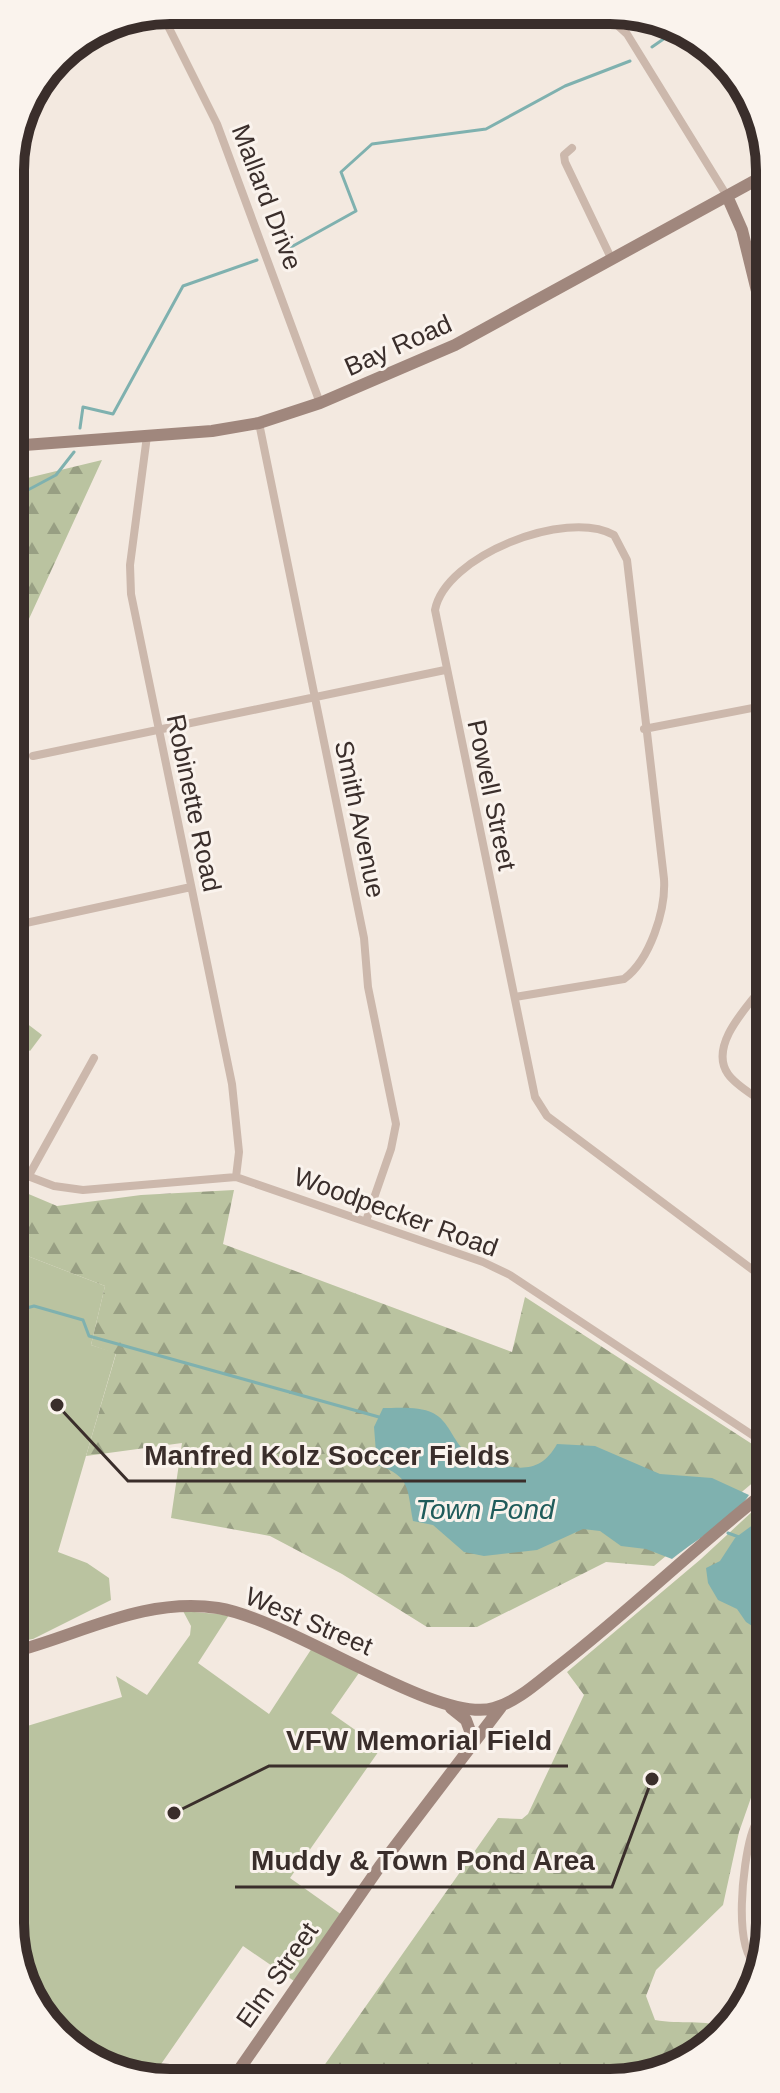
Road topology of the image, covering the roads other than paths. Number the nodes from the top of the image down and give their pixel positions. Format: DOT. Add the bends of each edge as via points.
graph roads {
  1 [pos="167,24"];
  2 [pos="616,24"];
  3 [pos="572,148"];
  4 [pos="756,180"];
  5 [pos="727,196"];
  6 [pos="612,260"];
  7 [pos="756,287"];
  8 [pos="320,403"];
  9 [pos="259,423"];
  10 [pos="147,436"];
  11 [pos="24,445"];
  12 [pos="445,670"];
  13 [pos="314,697"];
  14 [pos="756,707"];
  15 [pos="644,729"];
  16 [pos="158,730"];
  17 [pos="33,756"];
  18 [pos="191,887"];
  19 [pos="24,923"];
  20 [pos="515,997"];
  21 [pos="756,997"];
  22 [pos="94,1058"];
  23 [pos="756,1097"];
  24 [pos="24,1175"];
  25 [pos="28,1177"];
  26 [pos="236,1177"];
  27 [pos="366,1221"];
  28 [pos="756,1272"];
  29 [pos="756,1437"];
  30 [pos="756,1500"];
  31 [pos="24,1648"];
  32 [pos="445,1704"];
  33 [pos="503,1705"];
  34 [pos="473,1739"];
  35 [pos="756,1823"];
  36 [pos="751,1960"];
  37 [pos="240,2069"];
  1 -- 8 [label="street, Mallard Drive" via="217,124"];
  2 -- 5 [label="street"];
  3 -- 6 [label="street" via="564,155 565,162"];
  4 -- 5 [label="street, Bay Road"];
  5 -- 6 [label="street, Bay Road"];
  5 -- 7 [label="street"];
  6 -- 8 [label="street, Bay Road" via="455,345"];
  8 -- 9 [label="street, Bay Road"];
  9 -- 10 [label="street, Bay Road"];
  9 -- 13 [label="street, Smith Avenue"];
  10 -- 11 [label="street, Bay Road"];
  10 -- 16 [label="street, Robinette Road" via="130,579"];
  12 -- 13 [label="street"];
  12 -- 15 [label="street, Powell Street" via="435,610 446,584 523,536 551,528 596,527 614,535 625,550"];
  12 -- 20 [label="street, Powell Street"];
  13 -- 16 [label="street"];
  13 -- 27 [label="street, Smith Avenue" via="395,1117 391,1149"];
  14 -- 15 [label="street"];
  15 -- 20 [label="street, Powell Street" via="665,899 642,957 617,983"];
  16 -- 17 [label="street"];
  16 -- 18 [label="street, Robinette Road"];
  18 -- 19 [label="street"];
  18 -- 26 [label="street, Robinette Road" via="232,1084 239,1152"];
  20 -- 28 [label="street, Powell Street" via="539,1107"];
  21 -- 23 [label="street" via="727,1037 722,1054 732,1078"];
  22 -- 25 [label="street"];
  24 -- 25 [label="street, Woodpecker Road"];
  25 -- 26 [label="street, Woodpecker Road" via="83,1190"];
  26 -- 27 [label="street, Woodpecker Road"];
  27 -- 29 [label="street, Woodpecker Road" via="502,1270"];
  30 -- 33 [label="street" via="571,1656"];
  31 -- 32 [label="street, West Street" via="143,1610 215,1608 281,1627"];
  32 -- 33 [label="street, West Street" via="474,1711"];
  32 -- 34 [label="street, West Street" via="466,1720"];
  33 -- 34 [label="street, Elm Street"];
  34 -- 37 [label="street, Elm Street"];
  35 -- 36 [label="street" via="745,1865 744,1943"];
}
